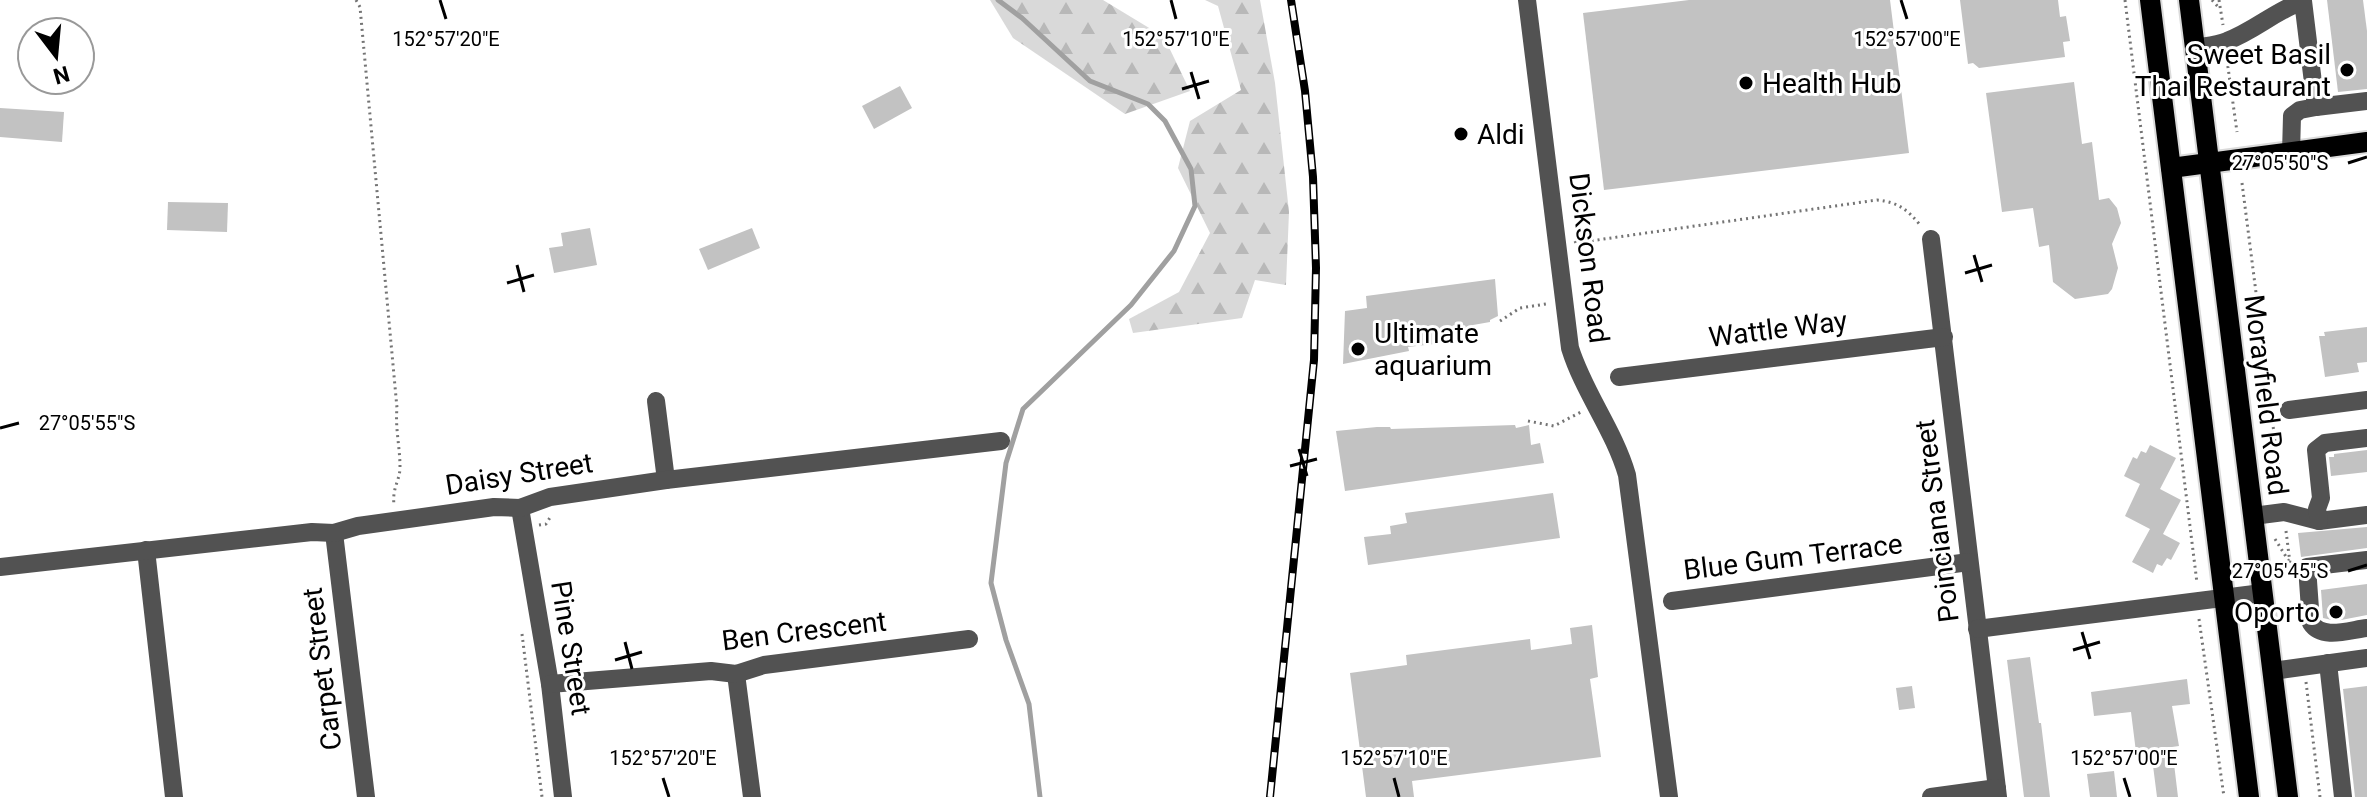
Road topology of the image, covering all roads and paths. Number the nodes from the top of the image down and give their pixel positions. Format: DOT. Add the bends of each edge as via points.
graph roads {
  1 [pos="356,0"];
  2 [pos="1527,0"];
  3 [pos="2125,0"];
  4 [pos="2150,0"];
  5 [pos="2189,0"];
  6 [pos="2212,0"];
  7 [pos="2219,0"];
  8 [pos="2303,1"];
  9 [pos="2221,10"];
  10 [pos="2225,42"];
  11 [pos="2195,48"];
  12 [pos="2367,101"];
  13 [pos="2316,107"];
  14 [pos="2234,108"];
  15 [pos="2226,109"];
  16 [pos="2237,132"];
  17 [pos="2367,142"];
  18 [pos="2291,153"];
  19 [pos="2209,163"];
  20 [pos="2171,168"];
  21 [pos="2242,183"];
  22 [pos="1572,235"];
  23 [pos="1931,239"];
  24 [pos="1550,304"];
  25 [pos="1500,321"];
  26 [pos="1944,337"];
  27 [pos="1619,377"];
  28 [pos="2367,400"];
  29 [pos="656,401"];
  30 [pos="2289,410"];
  31 [pos="1581,412"];
  32 [pos="1528,421"];
  33 [pos="2367,438"];
  34 [pos="1001,441"];
  35 [pos="666,480"];
  36 [pos="520,508"];
  37 [pos="2284,512"];
  38 [pos="2318,515"];
  39 [pos="2367,515"];
  40 [pos="2253,516"];
  41 [pos="396,521"];
  42 [pos="334,533"];
  43 [pos="146,550"];
  44 [pos="2367,560"];
  45 [pos="1969,562"];
  46 [pos="2299,566"];
  47 [pos="0,567"];
  48 [pos="2262,593"];
  49 [pos="2224,598"];
  50 [pos="1672,601"];
  51 [pos="2198,601"];
  52 [pos="521,626"];
  53 [pos="2367,628"];
  54 [pos="1977,629"];
  55 [pos="969,639"];
  56 [pos="2367,658"];
  57 [pos="2328,663"];
  58 [pos="2305,666"];
  59 [pos="2272,671"];
  60 [pos="736,674"];
  61 [pos="550,684"];
  62 [pos="1998,793"];
  63 [pos="174,797"];
  64 [pos="366,797"];
  65 [pos="542,797"];
  66 [pos="563,797"];
  67 [pos="752,797"];
  68 [pos="1669,797"];
  69 [pos="1931,797"];
  70 [pos="2224,797"];
  71 [pos="2249,797"];
  72 [pos="2288,797"];
  73 [pos="2320,797"];
  74 [pos="2343,797"];
  1 -- 41 [label="path" via="397,408"];
  2 -- 68 [label="street, Dickson Road" via="1570,348 1627,475"];
  3 -- 51 [label="path"];
  4 -- 20 [label="main road"];
  5 -- 11 [label="main road, Morayfield Road"];
  6 -- 9 [label="path"];
  7 -- 9 [label="path"];
  8 -- 10 [label="street"];
  8 -- 13 [label="street"];
  9 -- 10 [label="path"];
  10 -- 11 [label="street"];
  10 -- 14 [label="path"];
  11 -- 19 [label="main road, Morayfield Road"];
  12 -- 13 [label="street"];
  13 -- 18 [label="street" via="2292,116"];
  14 -- 15 [label="path"];
  14 -- 16 [label="path"];
  17 -- 18 [label="main road"];
  18 -- 19 [label="main road"];
  19 -- 20 [label="main road"];
  19 -- 40 [label="main road, Morayfield Road"];
  20 -- 49 [label="main road"];
  21 -- 37 [label="path"];
  22 -- 23 [label="path" via="1576,243 1877,200 1908,210"];
  23 -- 26 [label="street, Poinciana Street"];
  24 -- 25 [label="path" via="1520,308"];
  26 -- 27 [label="street, Wattle Way"];
  26 -- 45 [label="street, Poinciana Street"];
  28 -- 30 [label="street"];
  29 -- 35 [label="street"];
  31 -- 32 [label="path" via="1554,426"];
  33 -- 38 [label="street" via="2325,443 2316,450"];
  34 -- 35 [label="street, Daisy Street"];
  35 -- 36 [label="street, Daisy Street" via="550,497"];
  36 -- 41 [label="street, Daisy Street"];
  36 -- 61 [label="street, Pine Street"];
  37 -- 38 [label="street"];
  37 -- 40 [label="street"];
  37 -- 46 [label="path"];
  38 -- 39 [label="street"];
  40 -- 48 [label="main road, Morayfield Road"];
  41 -- 42 [label="street, Daisy Street"];
  42 -- 43 [label="street, Daisy Street"];
  42 -- 64 [label="street, Carpet Street"];
  43 -- 47 [label="street, Daisy Street"];
  43 -- 63 [label="street"];
  44 -- 46 [label="street"];
  45 -- 50 [label="street, Blue Gum Terrace"];
  45 -- 54 [label="street, Poinciana Street"];
  46 -- 53 [label="street" via="2316,630"];
  48 -- 49 [label="street"];
  48 -- 59 [label="main road, Morayfield Road"];
  49 -- 51 [label="street"];
  49 -- 71 [label="main road"];
  51 -- 54 [label="street"];
  51 -- 70 [label="path"];
  52 -- 65 [label="path"];
  54 -- 62 [label="street, Poinciana Street"];
  55 -- 60 [label="street, Ben Crescent" via="764,665"];
  56 -- 57 [label="street"];
  57 -- 58 [label="street"];
  57 -- 74 [label="street"];
  58 -- 59 [label="street"];
  58 -- 73 [label="path"];
  59 -- 72 [label="main road, Morayfield Road"];
  60 -- 61 [label="street, Ben Crescent" via="711,671"];
  60 -- 67 [label="street"];
  61 -- 66 [label="street, Pine Street"];
  62 -- 69 [label="street"];
}
